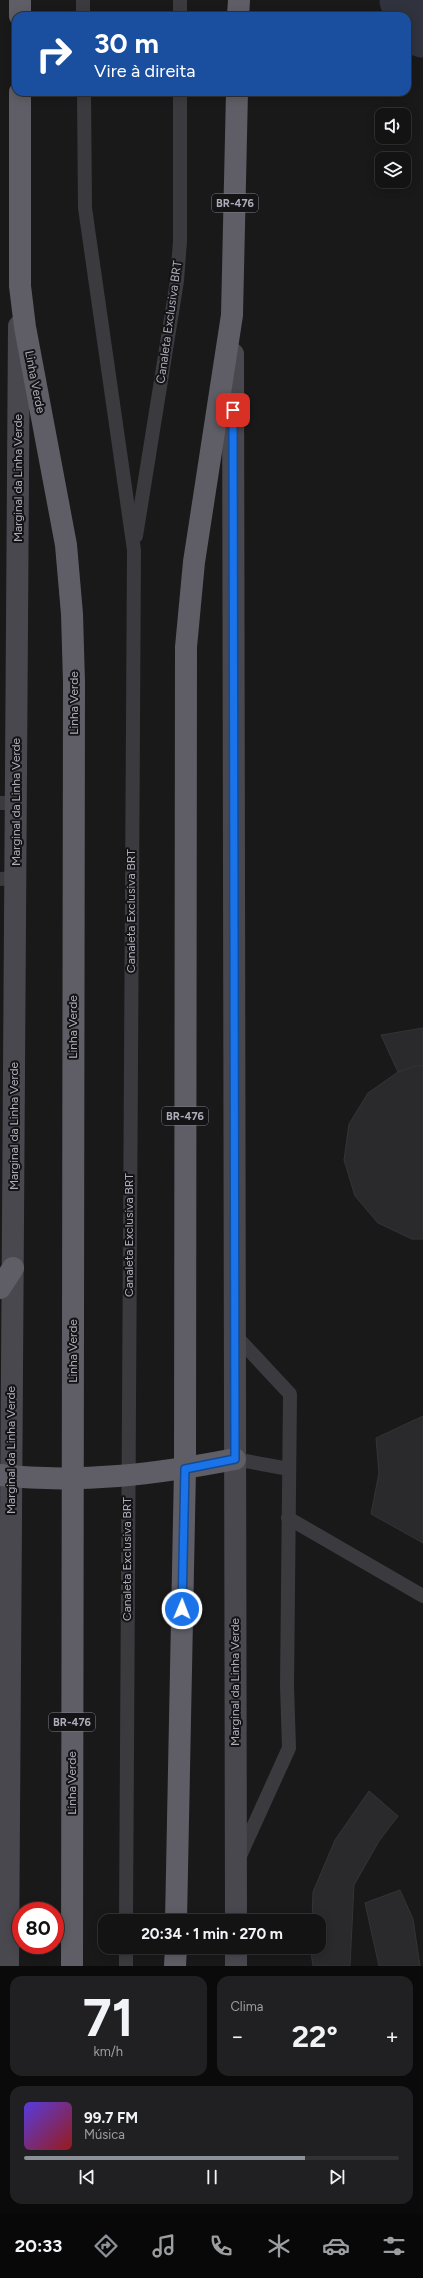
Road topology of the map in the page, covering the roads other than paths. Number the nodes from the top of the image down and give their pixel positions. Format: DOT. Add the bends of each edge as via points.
graph roads {
  1 [pos="20,0"];
  2 [pos="83,0"];
  3 [pos="180,0"];
  4 [pos="20,12"];
  5 [pos="83,12"];
  6 [pos="180,12"];
  7 [pos="20,96"];
  8 [pos="84,96"];
  9 [pos="180,96"];
  10 [pos="237,96"];
  11 [pos="20,286"];
  12 [pos="232,315"];
  13 [pos="134,550"];
  14 [pos="8,803"];
  15 [pos="8,878"];
  16 [pos="13,1268"];
  17 [pos="0,1288"];
  18 [pos="234,1335"];
  19 [pos="235,1459"];
  20 [pos="185,1469"];
  21 [pos="289,1469"];
  22 [pos="6,1475"];
  23 [pos="127,1476"];
  24 [pos="72,1477"];
  25 [pos="288,1518"];
  26 [pos="423,1596"];
  27 [pos="236,1866"];
  28 [pos="126,1914"];
  29 [pos="176,1914"];
  30 [pos="236,1914"];
  31 [pos="126,1954"];
  32 [pos="176,1954"];
  33 [pos="236,1954"];
  34 [pos="8,1966"];
  35 [pos="72,1966"];
  36 [pos="126,1966"];
  37 [pos="175,1966"];
  38 [pos="236,1966"];
  1 -- 4 [label="highway"];
  2 -- 5 [label="lane"];
  3 -- 6 [label="lane"];
  7 -- 11 [label="highway, Linha Verde / BR-476"];
  8 -- 13 [label="lane, Canaleta Exclusiva BRT" via="85,208"];
  9 -- 13 [label="lane, Canaleta Exclusiva BRT" via="180,241 177,281"];
  10 -- 12 [label="highway, BR-476"];
  11 -- 14 [label="main road, Marginal da Linha Verde"];
  11 -- 24 [label="highway, Linha Verde / BR-476" via="25,326 66,545 72,614"];
  12 -- 18 [label="main road, Marginal da Linha Verde"];
  12 -- 20 [label="highway, BR-476" via="194,562 186,647"];
  13 -- 23 [label="lane, Canaleta Exclusiva BRT"];
  14 -- 15 [label="main road, Marginal da Linha Verde"];
  15 -- 16 [label="main road, Marginal da Linha Verde"];
  16 -- 17 [label="highway"];
  16 -- 22 [label="main road, Marginal da Linha Verde"];
  18 -- 19 [label="main road, Marginal da Linha Verde"];
  18 -- 21 [label="lane" via="290,1394"];
  19 -- 20 [label="highway"];
  19 -- 21 [label="lane"];
  19 -- 27 [label="main road, Marginal da Linha Verde"];
  20 -- 23 [label="highway"];
  20 -- 29 [label="highway, BR-476"];
  21 -- 25 [label="lane"];
  22 -- 24 [label="highway"];
  22 -- 34 [label="main road, Marginal da Linha Verde"];
  23 -- 24 [label="highway"];
  23 -- 28 [label="lane, Canaleta Exclusiva BRT"];
  24 -- 35 [label="highway, Linha Verde / BR-476"];
  25 -- 26 [label="lane"];
  25 -- 27 [label="lane" via="289,1748"];
  27 -- 30 [label="main road, Marginal da Linha Verde"];
  31 -- 36 [label="lane"];
  32 -- 37 [label="highway"];
  33 -- 38 [label="main road"];
}
